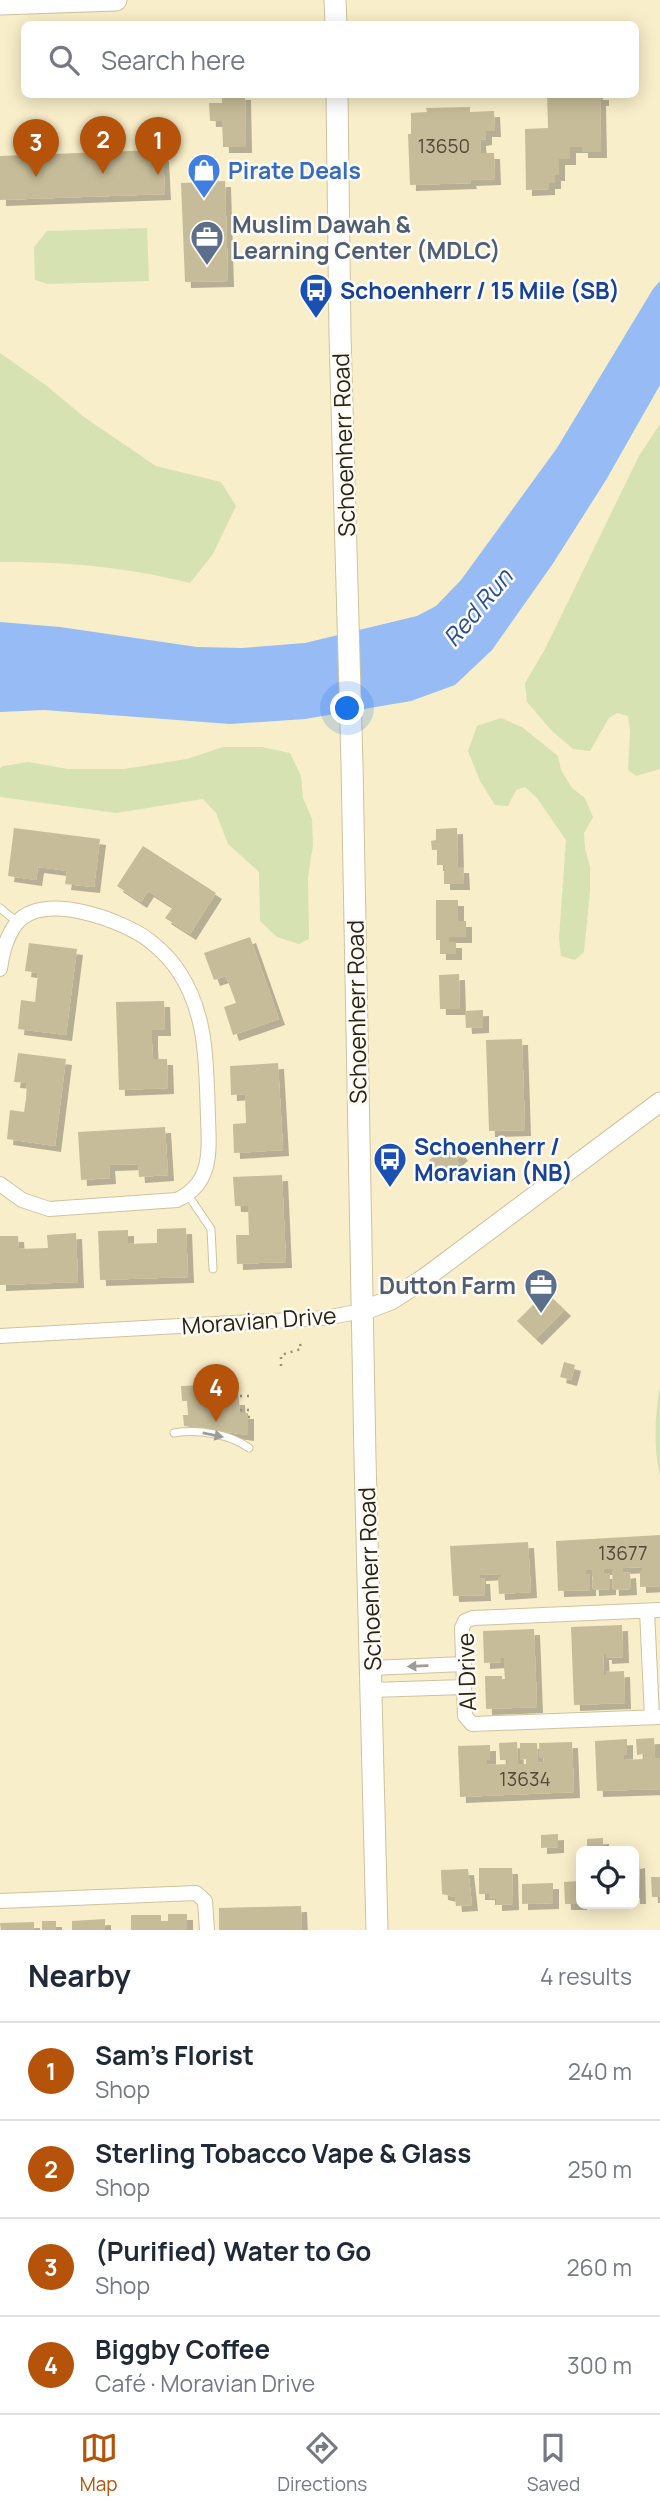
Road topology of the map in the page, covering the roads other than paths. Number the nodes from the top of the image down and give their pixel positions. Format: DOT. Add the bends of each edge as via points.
graph roads {
  1 [pos="116,0"];
  2 [pos="335,0"];
  3 [pos="0,4"];
  4 [pos="336,21"];
  5 [pos="337,98"];
  6 [pos="0,908"];
  7 [pos="16,922"];
  8 [pos="0,969"];
  9 [pos="660,1102"];
  10 [pos="0,1184"];
  11 [pos="188,1195"];
  12 [pos="213,1269"];
  13 [pos="362,1311"];
  14 [pos="0,1336"];
  15 [pos="174,1433"];
  16 [pos="249,1448"];
  17 [pos="654,1610"];
  18 [pos="464,1664"];
  19 [pos="371,1668"];
  20 [pos="464,1687"];
  21 [pos="372,1690"];
  22 [pos="656,1717"];
  23 [pos="0,1901"];
  24 [pos="207,1930"];
  25 [pos="377,1930"];
  1 -- 3 [label="main road"];
  2 -- 4 [label="main road"];
  5 -- 13 [label="main road, Schoenherr Road"];
  6 -- 7 [label="lane"];
  7 -- 8 [label="street"];
  7 -- 11 [label="street" via="48,909 103,917 149,941 177,970 199,1011 206,1078 209,1154 201,1179"];
  9 -- 13 [label="street, Moravian Drive" via="425,1278 391,1300"];
  10 -- 11 [label="street" via="22,1200 49,1209 164,1202"];
  11 -- 12 [label="lane" via="211,1229"];
  13 -- 14 [label="street, Moravian Drive" via="325,1318"];
  13 -- 19 [label="main road, Schoenherr Road"];
  15 -- 16 [label="lane, one-way" via="189,1431 238,1440"];
  17 -- 18 [label="street, Al Drive" via="473,1618 462,1628"];
  17 -- 22 [label="street"];
  18 -- 19 [label="street, one-way"];
  18 -- 20 [label="street, Al Drive"];
  19 -- 21 [label="main road, Schoenherr Road"];
  20 -- 21 [label="street"];
  20 -- 22 [label="street, Al Drive" via="465,1716 468,1723 476,1725"];
  21 -- 25 [label="main road, Schoenherr Road"];
  23 -- 24 [label="street" via="191,1892 200,1895 206,1908"];
}
